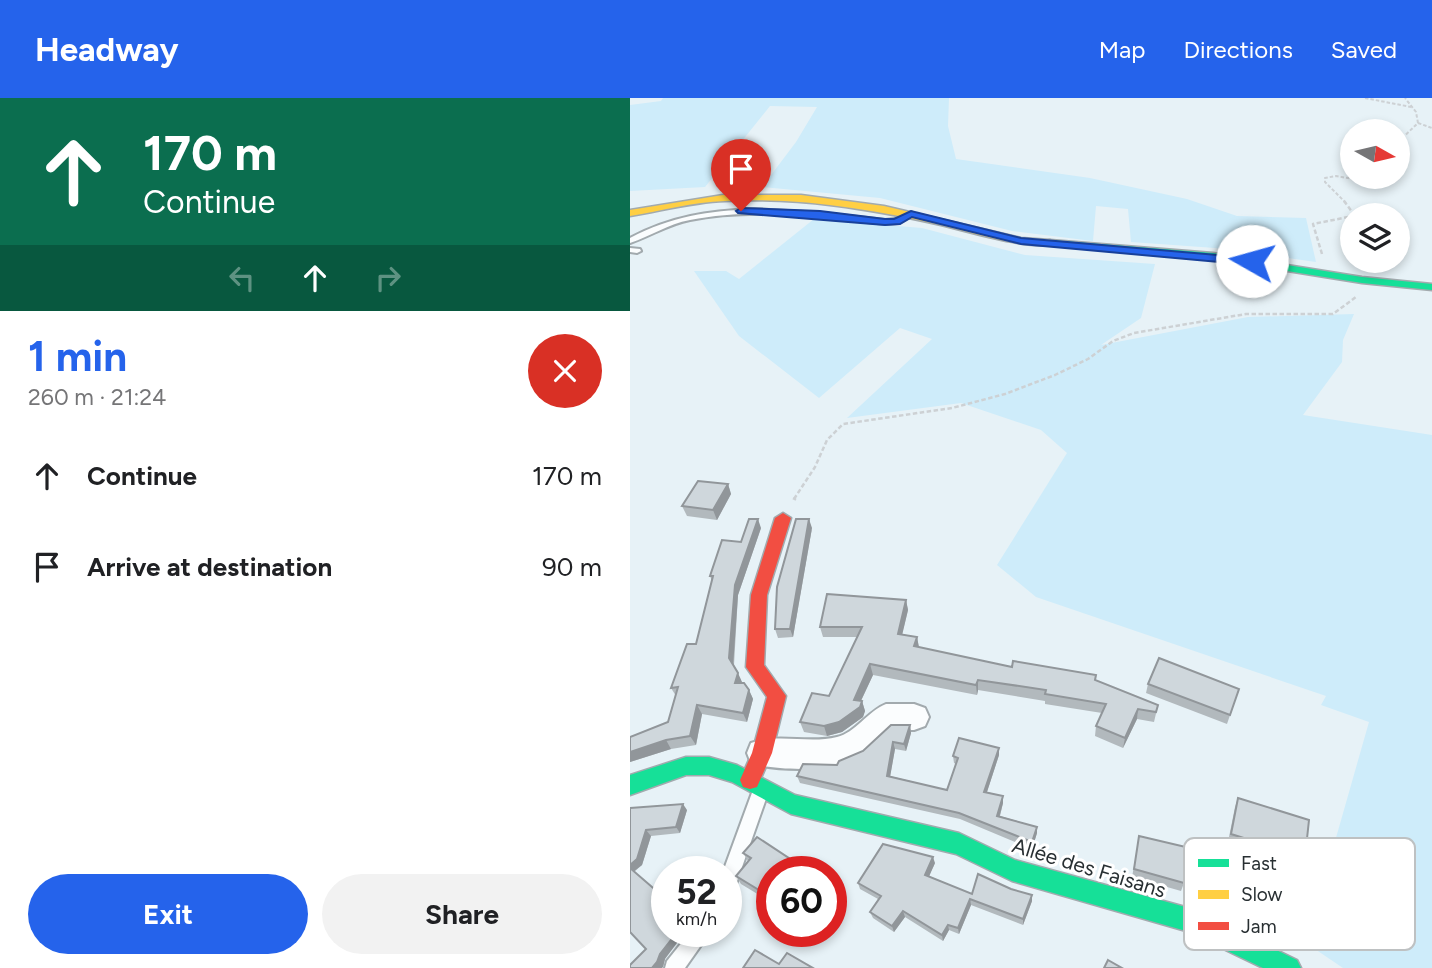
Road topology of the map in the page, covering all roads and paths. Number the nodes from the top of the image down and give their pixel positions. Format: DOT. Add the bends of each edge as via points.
graph roads {
  1 [pos="1366,98"];
  2 [pos="1405,98"];
  3 [pos="1413,107"];
  4 [pos="1418,123"];
  5 [pos="1432,128"];
  6 [pos="1410,131"];
  7 [pos="1340,177"];
  8 [pos="630,213"];
  9 [pos="911,214"];
  10 [pos="630,241"];
  11 [pos="1322,271"];
  12 [pos="1362,280"];
  13 [pos="1432,287"];
  14 [pos="783,518"];
  15 [pos="914,717"];
  16 [pos="758,773"];
  17 [pos="630,785"];
  18 [pos="735,856"];
  19 [pos="1184,919"];
  20 [pos="690,947"];
  21 [pos="1252,950"];
  22 [pos="674,968"];
  23 [pos="1289,968"];
  1 -- 3 [label="path"];
  2 -- 3 [label="path"];
  3 -- 4 [label="path"];
  4 -- 5 [label="path"];
  4 -- 6 [label="path"];
  7 -- 11 [label="path" via="1325,178 1325,182 1353,213 1313,224"];
  8 -- 9 [label="main road" via="682,202 765,196"];
  9 -- 10 [label="lane" via="885,222 764,211 722,212 658,227"];
  9 -- 11 [label="main road" via="1021,241 1213,256"];
  11 -- 12 [label="main road"];
  12 -- 13 [label="main road"];
  12 -- 14 [label="path" via="1361,292 1333,314 1246,314 1134,333 1055,375 1005,394 952,408 843,424 827,440"];
  14 -- 16 [label="main road" via="759,595 755,667 777,696"];
  15 -- 16 [label="street" via="886,717 848,750"];
  16 -- 17 [label="main road, Allée des Faisans" via="686,766"];
  16 -- 18 [label="lane"];
  16 -- 19 [label="main road, Allée des Faisans" via="791,804 959,844 1013,870"];
  20 -- 22 [label="lane"];
  21 -- 23 [label="main road, Allée des Faisans"];
}
